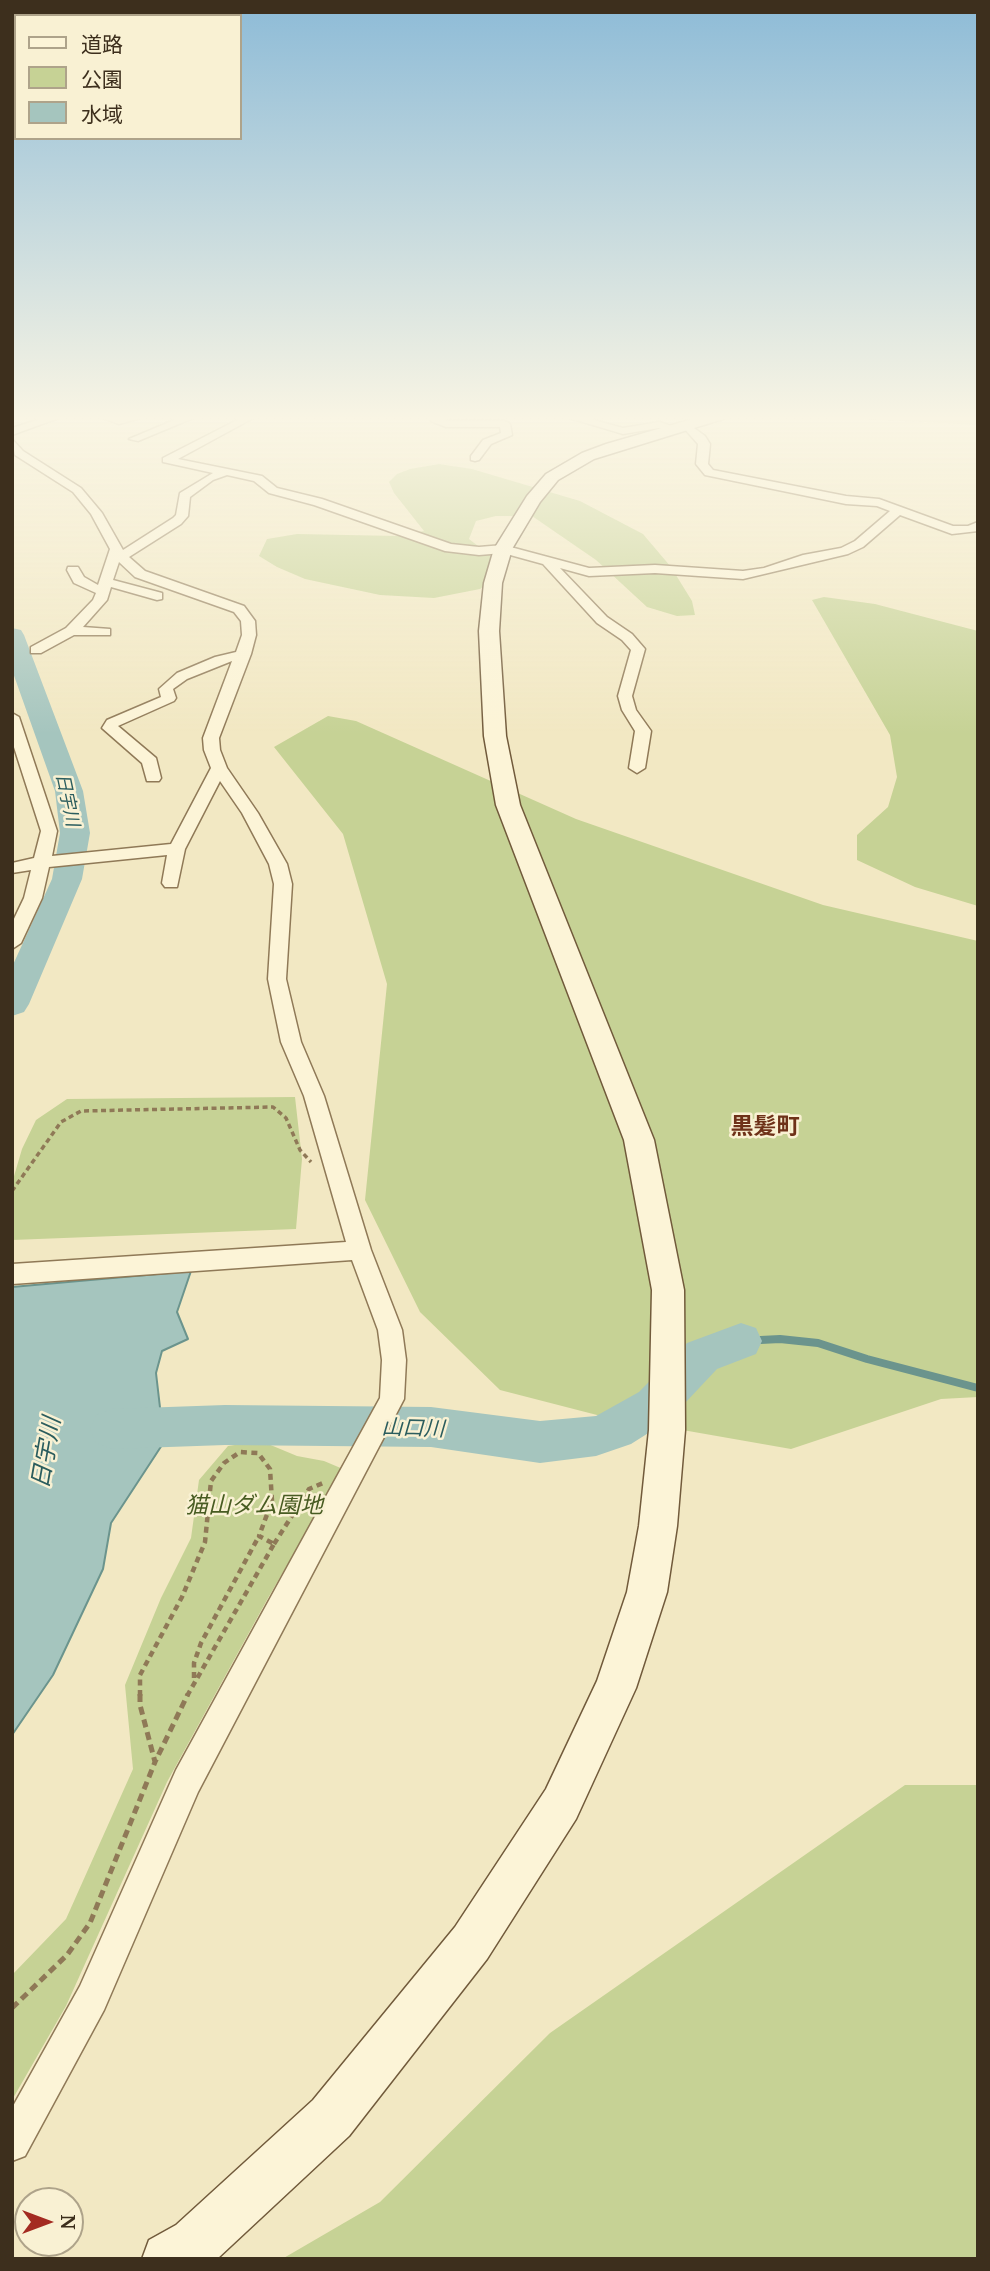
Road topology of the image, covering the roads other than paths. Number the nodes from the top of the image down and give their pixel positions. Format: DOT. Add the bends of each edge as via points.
graph roads {
  1 [pos="101,522"];
  2 [pos="175,522"];
  3 [pos="375,522"];
  4 [pos="519,522"];
  5 [pos="884,522"];
  6 [pos="931,522"];
  7 [pos="978,526"];
  8 [pos="507,541"];
  9 [pos="119,552"];
  10 [pos="548,562"];
  11 [pos="73,570"];
  12 [pos="104,586"];
  13 [pos="157,596"];
  14 [pos="71,631"];
  15 [pos="106,632"];
  16 [pos="36,650"];
  17 [pos="244,654"];
  18 [pos="12,717"];
  19 [pos="219,768"];
  20 [pos="637,768"];
  21 [pos="153,778"];
  22 [pos="177,849"];
  23 [pos="43,862"];
  24 [pos="12,868"];
  25 [pos="171,883"];
  26 [pos="12,943"];
  27 [pos="360,1250"];
  28 [pos="12,1274"];
  29 [pos="12,2143"];
  30 [pos="168,2259"];
  1 -- 9 [label="street"];
  2 -- 9 [label="street"];
  3 -- 8 [label="street" via="449,548"];
  4 -- 8 [label="street"];
  5 -- 10 [label="street" via="844,551 743,575 655,569 589,572"];
  6 -- 7 [label="street" via="951,530"];
  8 -- 10 [label="street"];
  8 -- 30 [label="street" via="494,583 489,631 495,736 508,805 639,1140 668,1290 667,1430 648,1592 615,1688 561,1804 471,1943 331,2118 195,2244"];
  9 -- 12 [label="street"];
  9 -- 17 [label="street" via="140,574 239,608 250,635"];
  10 -- 20 [label="street" via="602,620 638,649 625,696 643,731"];
  11 -- 12 [label="street" via="90,587"];
  12 -- 13 [label="street"];
  12 -- 14 [label="street" via="89,615"];
  14 -- 15 [label="street"];
  14 -- 16 [label="street"];
  17 -- 19 [label="street" via="211,738"];
  17 -- 21 [label="street" via="182,676 168,686 169,698 112,723 110,728 150,761"];
  18 -- 23 [label="street" via="49,831"];
  19 -- 22 [label="street"];
  19 -- 27 [label="street" via="278,864 283,884 277,979 291,1042 314,1096"];
  22 -- 23 [label="street"];
  22 -- 25 [label="street"];
  23 -- 24 [label="street"];
  23 -- 26 [label="street" via="33,898"];
  27 -- 28 [label="street"];
  27 -- 29 [label="street" via="390,1330 392,1399 187,1781 92,1998"];
}
